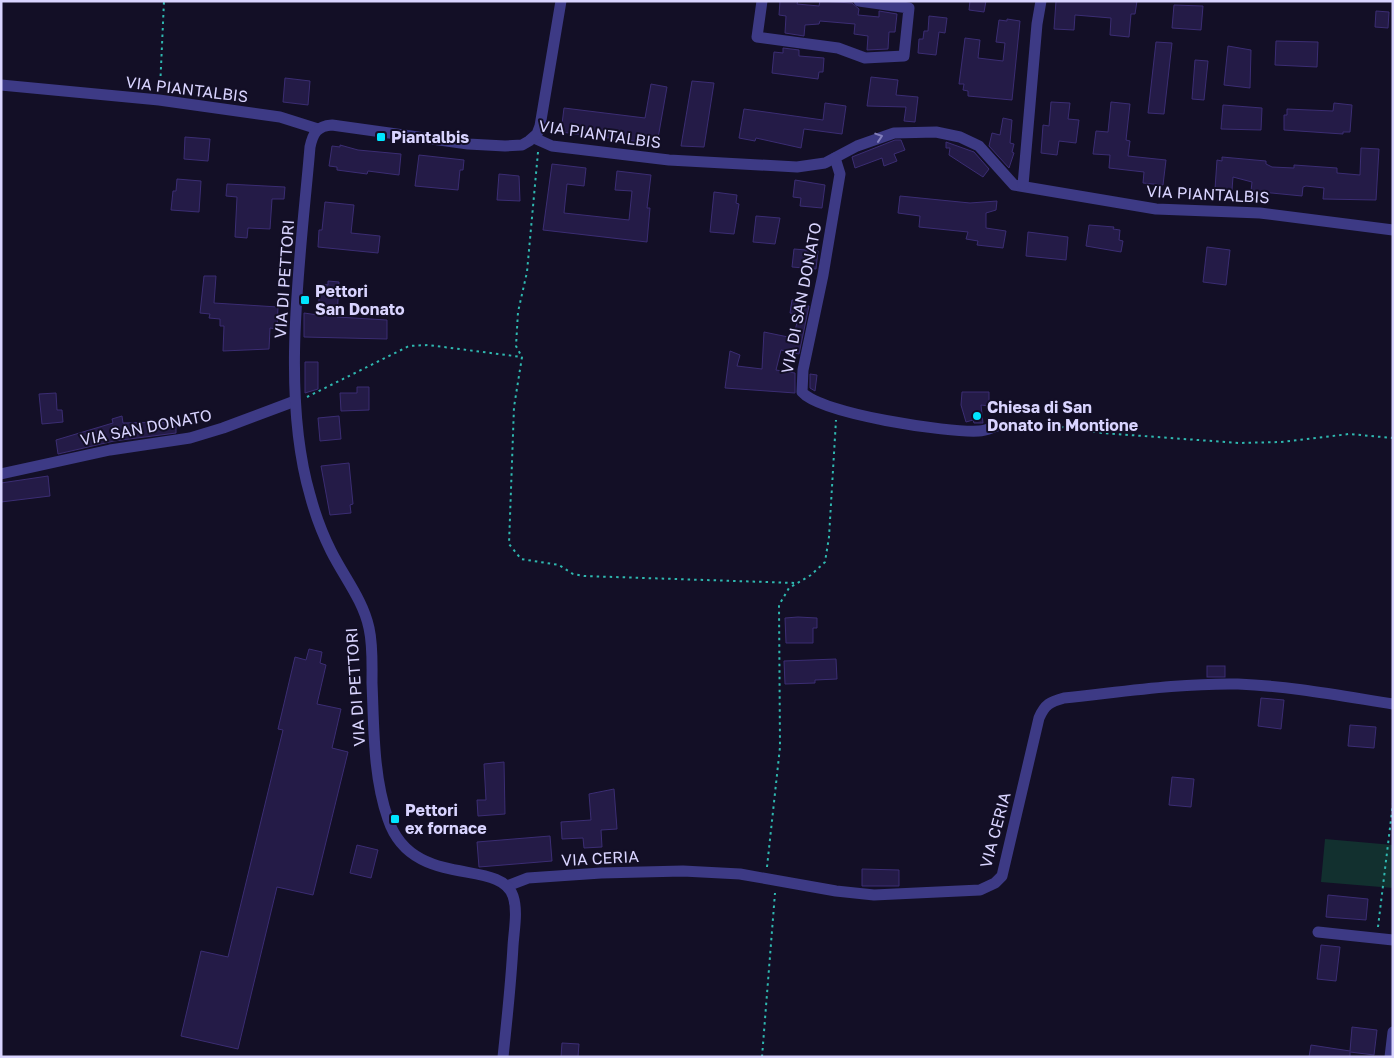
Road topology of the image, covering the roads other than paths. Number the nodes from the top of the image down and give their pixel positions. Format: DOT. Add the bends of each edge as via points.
graph roads {
  1 [pos="561,1"];
  2 [pos="762,1"];
  3 [pos="859,1"];
  4 [pos="1041,1"];
  5 [pos="1,85"];
  6 [pos="318,129"];
  7 [pos="534,138"];
  8 [pos="835,158"];
  9 [pos="1023,186"];
  10 [pos="1393,230"];
  11 [pos="295,401"];
  12 [pos="997,426"];
  13 [pos="1,474"];
  14 [pos="1393,704"];
  15 [pos="508,886"];
  16 [pos="1318,932"];
  17 [pos="1393,940"];
  18 [pos="1393,1032"];
  19 [pos="503,1057"];
  20 [pos="1390,1057"];
  1 -- 7 [label="street" via="540,126"];
  2 -- 3 [label="street" via="756,37 838,48 865,58 904,56 909,8"];
  4 -- 9 [label="street"];
  5 -- 6 [label="street, VIA PIANTALBIS" via="159,100 280,117"];
  6 -- 7 [label="street, VIA PIANTALBIS" via="336,126 497,146 522,145"];
  6 -- 11 [label="street, VIA DI PETTORI" via="312,139 302,235"];
  7 -- 8 [label="street, VIA PIANTALBIS" via="552,146 700,163 797,167 818,165"];
  8 -- 9 [label="street, VIA PIANTALBIS, one-way" via="894,133 936,132 970,140 988,154 1008,181"];
  8 -- 12 [label="street, VIA DI SAN DONATO" via="840,174 801,386 806,397 836,410 895,422 981,432"];
  9 -- 10 [label="street, VIA PIANTALBIS" via="1156,209 1260,213"];
  11 -- 13 [label="street, VIA SAN DONATO" via="190,438 110,450"];
  11 -- 15 [label="street, VIA DI PETTORI" via="304,474 314,507 331,551 367,618 371,639 376,757 380,788 391,827 404,849 426,862 495,879"];
  14 -- 15 [label="street, VIA CERIA" via="1239,684 1186,686 1052,701 1045,706 1039,718 1002,876 980,890 874,894 836,891 740,874 683,871 528,878"];
  15 -- 19 [label="street" via="515,914"];
  16 -- 17 [label="street"];
  18 -- 20 [label="street"];
}
